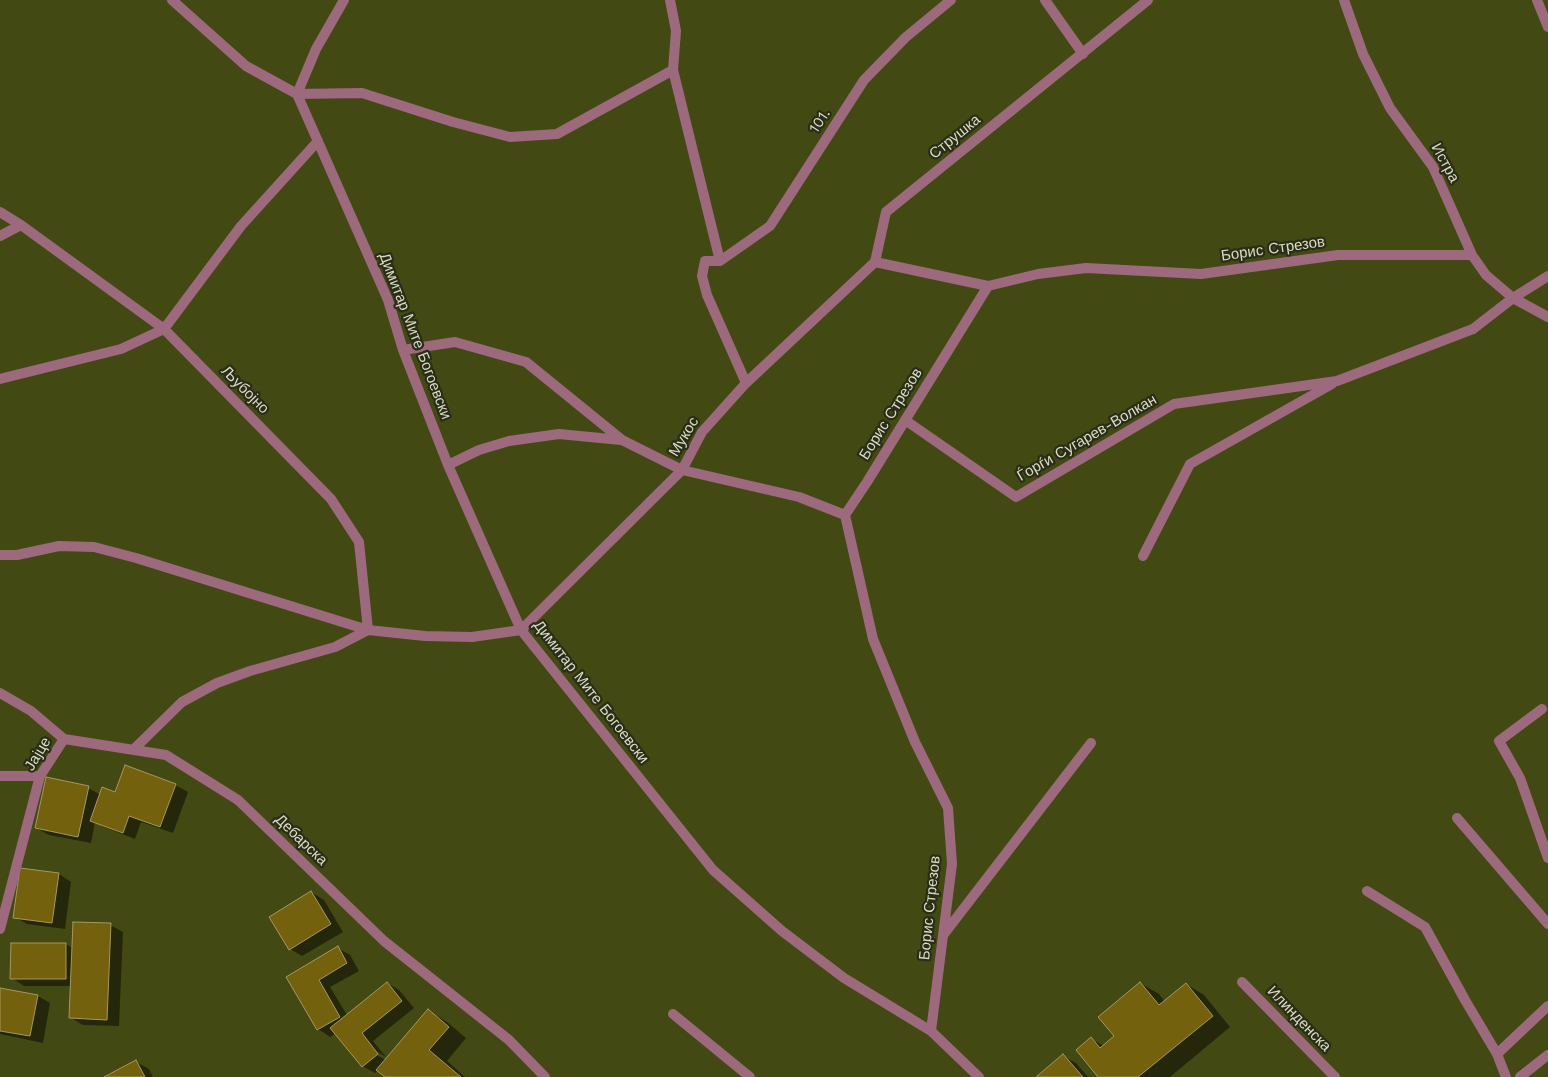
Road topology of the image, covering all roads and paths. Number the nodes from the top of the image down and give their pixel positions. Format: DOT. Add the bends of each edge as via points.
graph roads {
  1 [pos="172,0"];
  2 [pos="344,0"];
  3 [pos="670,0"];
  4 [pos="952,0"];
  5 [pos="1046,0"];
  6 [pos="1148,0"];
  7 [pos="1344,0"];
  8 [pos="1536,0"];
  9 [pos="1548,27"];
  10 [pos="1083,54"];
  11 [pos="673,70"];
  12 [pos="297,94"];
  13 [pos="318,141"];
  14 [pos="0,212"];
  15 [pos="21,225"];
  16 [pos="0,236"];
  17 [pos="1472,255"];
  18 [pos="720,261"];
  19 [pos="875,262"];
  20 [pos="1548,276"];
  21 [pos="988,286"];
  22 [pos="1513,298"];
  23 [pos="1548,317"];
  24 [pos="164,330"];
  25 [pos="403,350"];
  26 [pos="0,379"];
  27 [pos="1337,381"];
  28 [pos="746,383"];
  29 [pos="905,420"];
  30 [pos="622,440"];
  31 [pos="448,465"];
  32 [pos="682,470"];
  33 [pos="845,514"];
  34 [pos="0,555"];
  35 [pos="1143,556"];
  36 [pos="368,630"];
  37 [pos="521,630"];
  38 [pos="0,694"];
  39 [pos="1542,709"];
  40 [pos="64,740"];
  41 [pos="1091,743"];
  42 [pos="133,750"];
  43 [pos="0,776"];
  44 [pos="40,776"];
  45 [pos="1457,818"];
  46 [pos="1548,858"];
  47 [pos="1367,891"];
  48 [pos="1548,924"];
  49 [pos="0,929"];
  50 [pos="943,934"];
  51 [pos="1242,982"];
  52 [pos="1548,1006"];
  53 [pos="673,1014"];
  54 [pos="931,1031"];
  55 [pos="1497,1054"];
  56 [pos="1548,1055"];
  57 [pos="545,1077"];
  58 [pos="750,1077"];
  59 [pos="979,1077"];
  60 [pos="1335,1077"];
  61 [pos="1506,1077"];
  62 [pos="1520,1077"];
  1 -- 12 [label="street" via="246,66"];
  2 -- 12 [label="street" via="316,49"];
  3 -- 11 [label="street" via="676,31"];
  4 -- 18 [label="street, 101." via="906,37 864,80 770,226"];
  5 -- 10 [label="street"];
  6 -- 10 [label="street, Струшка"];
  7 -- 17 [label="street, Истра" via="1363,54 1390,108 1433,167"];
  8 -- 9 [label="street"];
  10 -- 19 [label="street, Струшка" via="886,212"];
  11 -- 12 [label="street" via="557,134 510,137 362,93"];
  11 -- 18 [label="street"];
  12 -- 13 [label="street, Димитар Мите Богоевски"];
  13 -- 24 [label="street" via="241,226"];
  13 -- 25 [label="street, Димитар Мите Богоевски" via="388,300"];
  14 -- 15 [label="street, Љубојно"];
  15 -- 16 [label="street"];
  15 -- 24 [label="street, Љубојно"];
  17 -- 21 [label="street, Борис Стрезов" via="1338,255 1201,274 1086,268 1038,274"];
  17 -- 22 [label="street, Истра" via="1486,275"];
  18 -- 28 [label="street, 101." via="705,261 702,276 707,295"];
  19 -- 21 [label="street"];
  19 -- 28 [label="street, Мукос"];
  20 -- 22 [label="street, Ѓорѓи Сугарев-Волкан"];
  21 -- 29 [label="street, Борис Стрезов"];
  22 -- 23 [label="street, Истра"];
  22 -- 27 [label="street, Ѓорѓи Сугарев-Волкан" via="1473,329"];
  24 -- 26 [label="street" via="121,349"];
  24 -- 36 [label="street, Љубојно" via="332,499 359,542"];
  25 -- 30 [label="street" via="455,342 526,362"];
  25 -- 31 [label="street, Димитар Мите Богоевски"];
  27 -- 29 [label="street, Ѓорѓи Сугарев-Волкан" via="1174,404 1016,497"];
  27 -- 35 [label="street, Ѓорѓи Сугарев-Волкан" via="1190,464"];
  28 -- 32 [label="street, Мукос" via="702,432"];
  29 -- 33 [label="street, Борис Стрезов"];
  30 -- 31 [label="street" via="559,434 509,441 479,450"];
  30 -- 32 [label="street"];
  31 -- 37 [label="street, Димитар Мите Богоевски"];
  32 -- 33 [label="street" via="799,497"];
  32 -- 37 [label="street, Мукос"];
  33 -- 50 [label="street, Борис Стрезов" via="872,639 915,742 948,808 952,864"];
  34 -- 36 [label="street" via="59,546 94,547"];
  36 -- 37 [label="street" via="472,637"];
  36 -- 42 [label="street" via="335,647 217,683 182,702"];
  37 -- 54 [label="street, Димитар Мите Богоевски" via="713,870 782,931 844,978"];
  38 -- 40 [label="street" via="31,711"];
  39 -- 46 [label="street" via="1499,741 1520,778"];
  40 -- 42 [label="street, Дебарска"];
  40 -- 44 [label="street, Јајце"];
  41 -- 50 [label="street"];
  42 -- 57 [label="street, Дебарска" via="166,755 238,800 384,941 509,1040"];
  43 -- 44 [label="street"];
  44 -- 49 [label="street, Јајце"];
  45 -- 48 [label="street"];
  47 -- 55 [label="street" via="1425,927"];
  50 -- 54 [label="street, Борис Стрезов"];
  51 -- 60 [label="street, Илинденска"];
  52 -- 55 [label="street"];
  53 -- 58 [label="street"];
  54 -- 59 [label="street, Димитар Мите Богоевски"];
  55 -- 61 [label="street"];
  56 -- 62 [label="street"];
}
